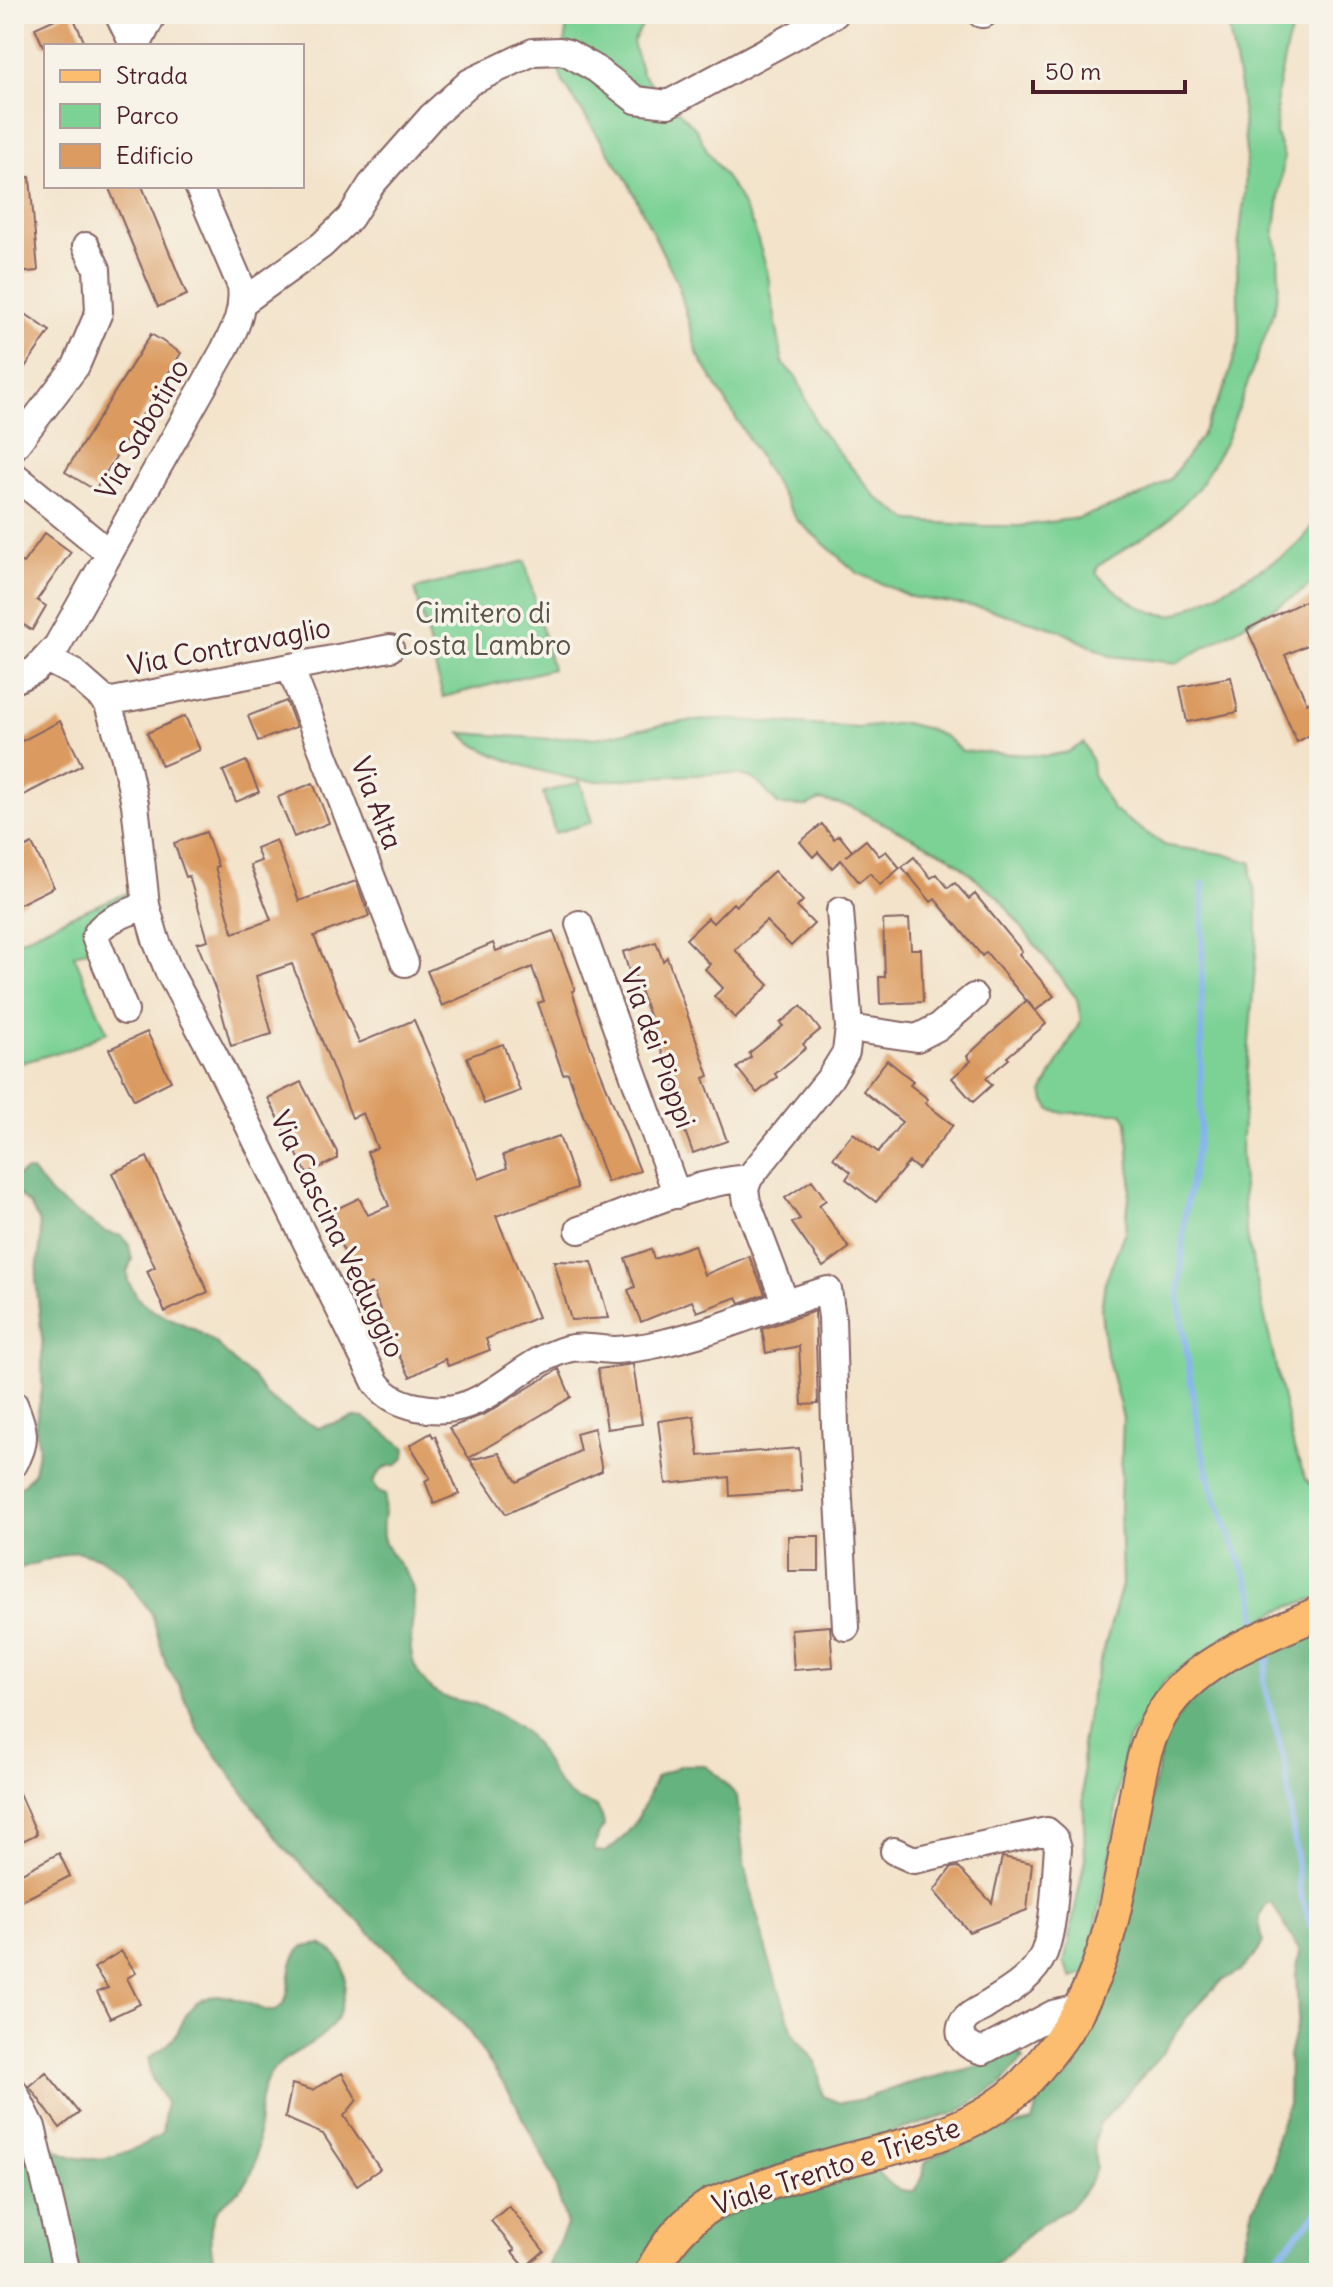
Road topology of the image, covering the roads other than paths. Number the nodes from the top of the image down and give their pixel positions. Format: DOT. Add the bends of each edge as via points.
graph roads {
  1 [pos="118,14"];
  2 [pos="153,14"];
  3 [pos="835,14"];
  4 [pos="134,44"];
  5 [pos="136,44"];
  6 [pos="199,188"];
  7 [pos="86,246"];
  8 [pos="243,302"];
  9 [pos="14,447"];
  10 [pos="14,475"];
  11 [pos="108,552"];
  12 [pos="390,648"];
  13 [pos="46,659"];
  14 [pos="290,667"];
  15 [pos="14,680"];
  16 [pos="107,702"];
  17 [pos="146,905"];
  18 [pos="840,911"];
  19 [pos="579,924"];
  20 [pos="405,963"];
  21 [pos="974,997"];
  22 [pos="125,1011"];
  23 [pos="849,1028"];
  24 [pos="749,1178"];
  25 [pos="677,1195"];
  26 [pos="579,1230"];
  27 [pos="785,1302"];
  28 [pos="14,1404"];
  29 [pos="14,1464"];
  30 [pos="1319,1613"];
  31 [pos="846,1627"];
  32 [pos="894,1851"];
  33 [pos="1082,2007"];
  34 [pos="14,2091"];
  35 [pos="67,2273"];
  36 [pos="651,2273"];
  1 -- 4 [label="street"];
  2 -- 5 [label="street"];
  3 -- 8 [label="street" via="668,104 636,100 596,69 560,51 533,52 470,82 431,117 346,222"];
  6 -- 8 [label="street" via="235,267"];
  7 -- 9 [label="street" via="97,269 99,312 76,366"];
  8 -- 11 [label="street, Via Sabotino" via="224,350"];
  10 -- 11 [label="street"];
  11 -- 13 [label="street, Via Sabotino"];
  12 -- 14 [label="street, Via Contravaglio"];
  13 -- 15 [label="street, Via Sabotino"];
  13 -- 16 [label="street, Via Contravaglio" via="74,673"];
  14 -- 16 [label="street, Via Contravaglio"];
  14 -- 20 [label="street, Via Alta"];
  16 -- 17 [label="street, Via Cascina Veduggio" via="135,804"];
  17 -- 22 [label="street" via="105,924 95,937"];
  17 -- 27 [label="street, Via Cascina Veduggio" via="169,972 368,1370 395,1400 436,1411 460,1408 569,1348 616,1350 658,1344"];
  18 -- 23 [label="street"];
  19 -- 25 [label="street, Via dei Pioppi"];
  21 -- 23 [label="street" via="917,1038"];
  23 -- 24 [label="street" via="846,1052 830,1078"];
  24 -- 25 [label="street"];
  24 -- 27 [label="street" via="747,1202"];
  25 -- 26 [label="street"];
  27 -- 31 [label="street, Via Cascina Veduggio" via="828,1290"];
  28 -- 29 [label="street" via="23,1425 24,1447"];
  30 -- 33 [label="main road, Viale Trento e Trieste" via="1208,1667 1160,1716 1143,1759 1113,1924"];
  32 -- 33 [label="street" via="914,1860 1047,1831 1058,1848 1043,1954 1015,1987 964,2021 963,2041 983,2051 1053,2014"];
  33 -- 36 [label="main road, Viale Trento e Trieste" via="1021,2087 968,2123 915,2144 835,2163 712,2204 680,2230"];
  34 -- 35 [label="street" via="32,2127"];
}
